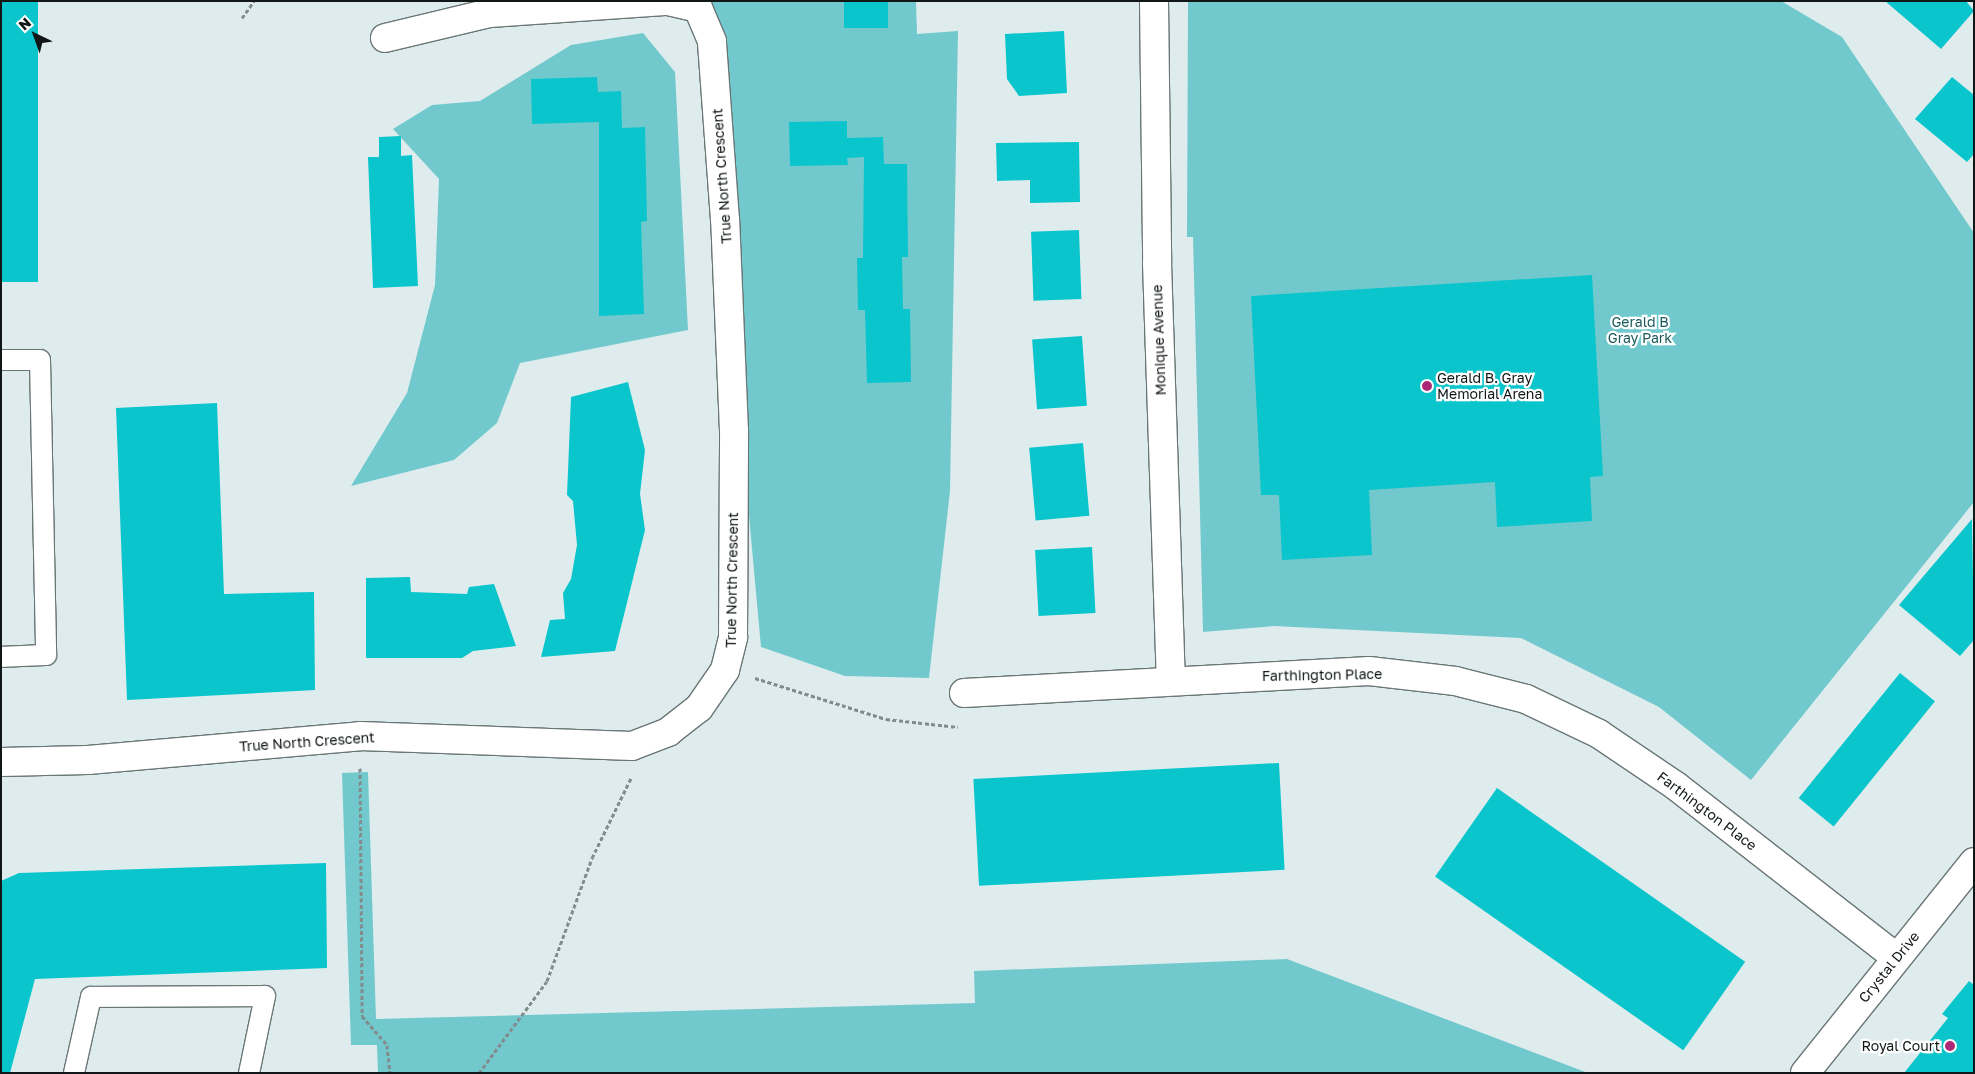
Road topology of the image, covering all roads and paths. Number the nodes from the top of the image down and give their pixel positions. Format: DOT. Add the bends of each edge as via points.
graph roads {
  1 [pos="254,1"];
  2 [pos="666,1"];
  3 [pos="1154,1"];
  4 [pos="242,18"];
  5 [pos="385,38"];
  6 [pos="1,360"];
  7 [pos="1,657"];
  8 [pos="725,670"];
  9 [pos="1171,679"];
  10 [pos="964,693"];
  11 [pos="958,727"];
  12 [pos="360,736"];
  13 [pos="650,740"];
  14 [pos="1,762"];
  15 [pos="1974,862"];
  16 [pos="1896,957"];
  17 [pos="74,1073"];
  18 [pos="250,1073"];
  19 [pos="390,1073"];
  20 [pos="479,1073"];
  21 [pos="1806,1073"];
  1 -- 4 [label="path"];
  2 -- 5 [label="street, True North Crescent" via="490,13"];
  2 -- 8 [label="street, True North Crescent" via="698,8 712,41 734,431 734,637"];
  3 -- 9 [label="street, Monique Avenue" via="1157,263"];
  6 -- 7 [label="lane" via="40,360 46,655"];
  8 -- 11 [label="path" via="886,719"];
  8 -- 13 [label="street, True North Crescent" via="685,721"];
  9 -- 10 [label="street, Farthington Place"];
  9 -- 16 [label="street, Farthington Place" via="1368,672 1455,681 1526,699 1599,734 1676,786"];
  12 -- 13 [label="street, True North Crescent" via="632,746"];
  12 -- 14 [label="street, True North Crescent" via="88,760"];
  12 -- 19 [label="path" via="362,1016 387,1045"];
  13 -- 20 [label="path" via="592,858 547,981"];
  15 -- 16 [label="street, Crystal Drive"];
  16 -- 21 [label="street, Crystal Drive"];
  17 -- 18 [label="lane" via="90,997 265,996"];
}
